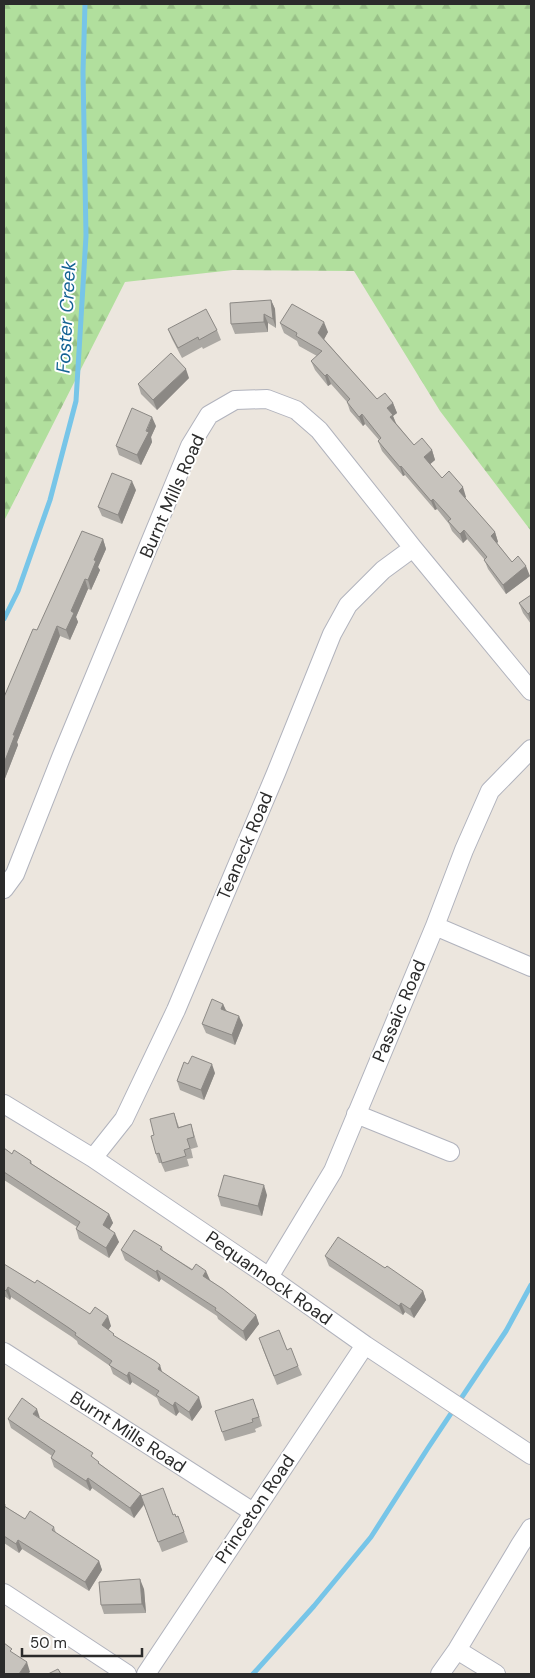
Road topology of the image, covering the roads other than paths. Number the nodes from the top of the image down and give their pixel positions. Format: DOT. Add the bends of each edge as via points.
graph roads {
  1 [pos="413,548"];
  2 [pos="531,690"];
  3 [pos="531,749"];
  4 [pos="4,889"];
  5 [pos="435,926"];
  6 [pos="531,967"];
  7 [pos="4,1104"];
  8 [pos="356,1114"];
  9 [pos="450,1152"];
  10 [pos="93,1158"];
  11 [pos="269,1277"];
  12 [pos="365,1344"];
  13 [pos="4,1352"];
  14 [pos="531,1456"];
  15 [pos="253,1512"];
  16 [pos="531,1528"];
  17 [pos="4,1593"];
  18 [pos="458,1650"];
  19 [pos="127,1674"];
  20 [pos="146,1674"];
  21 [pos="440,1674"];
  22 [pos="496,1674"];
  1 -- 2 [label="street, Burnt Mills Road"];
  1 -- 4 [label="street, Burnt Mills Road" via="319,430 296,410 267,399 235,400 209,416 190,446 15,874"];
  1 -- 10 [label="street, Teaneck Road" via="383,570 348,605 332,634 176,1010 124,1119"];
  3 -- 5 [label="street, Passaic Road" via="490,791"];
  5 -- 6 [label="street"];
  5 -- 8 [label="street, Passaic Road"];
  7 -- 10 [label="street, Pequannock Road"];
  8 -- 9 [label="street"];
  8 -- 11 [label="street, Passaic Road" via="333,1171"];
  10 -- 11 [label="street, Pequannock Road"];
  11 -- 12 [label="street, Pequannock Road"];
  12 -- 14 [label="street, Pequannock Road"];
  12 -- 15 [label="street, Princeton Road"];
  13 -- 15 [label="street, Burnt Mills Road"];
  15 -- 20 [label="street, Princeton Road"];
  16 -- 18 [label="street"];
  17 -- 19 [label="street"];
  18 -- 21 [label="street"];
  18 -- 22 [label="street"];
}
